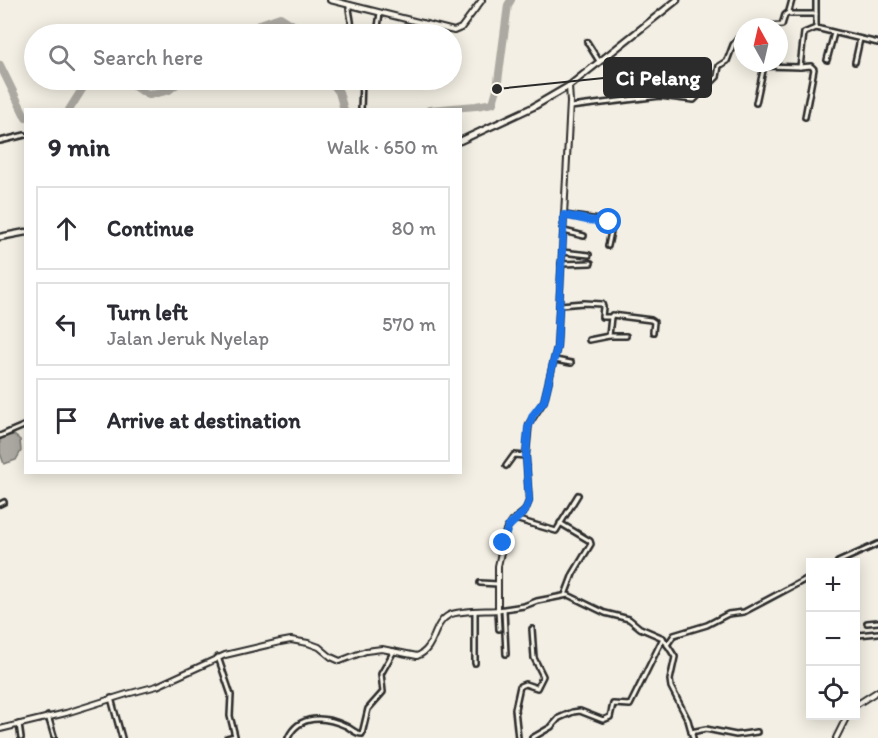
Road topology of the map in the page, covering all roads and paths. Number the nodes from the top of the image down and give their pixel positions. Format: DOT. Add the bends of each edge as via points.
graph roads {
  1 [pos="330,0"];
  2 [pos="482,0"];
  3 [pos="676,0"];
  4 [pos="792,0"];
  5 [pos="816,0"];
  6 [pos="350,6"];
  7 [pos="789,12"];
  8 [pos="380,13"];
  9 [pos="816,14"];
  10 [pos="784,18"];
  11 [pos="352,24"];
  12 [pos="378,24"];
  13 [pos="425,24"];
  14 [pos="462,27"];
  15 [pos="816,28"];
  16 [pos="834,33"];
  17 [pos="860,39"];
  18 [pos="587,42"];
  19 [pos="878,43"];
  20 [pos="734,44"];
  21 [pos="827,60"];
  22 [pos="599,61"];
  23 [pos="855,62"];
  24 [pos="800,67"];
  25 [pos="569,86"];
  26 [pos="362,90"];
  27 [pos="756,103"];
  28 [pos="570,106"];
  29 [pos="361,108"];
  30 [pos="805,117"];
  31 [pos="24,135"];
  32 [pos="462,140"];
  33 [pos="0,141"];
  34 [pos="564,215"];
  35 [pos="564,231"];
  36 [pos="24,232"];
  37 [pos="584,236"];
  38 [pos="0,237"];
  39 [pos="609,246"];
  40 [pos="562,252"];
  41 [pos="589,255"];
  42 [pos="591,263"];
  43 [pos="561,264"];
  44 [pos="560,305"];
  45 [pos="611,317"];
  46 [pos="653,332"];
  47 [pos="609,336"];
  48 [pos="626,336"];
  49 [pos="589,340"];
  50 [pos="555,360"];
  51 [pos="571,363"];
  52 [pos="24,426"];
  53 [pos="0,436"];
  54 [pos="526,456"];
  55 [pos="506,466"];
  56 [pos="578,495"];
  57 [pos="4,502"];
  58 [pos="0,504"];
  59 [pos="515,519"];
  60 [pos="560,523"];
  61 [pos="878,544"];
  62 [pos="847,558"];
  63 [pos="806,579"];
  64 [pos="480,584"];
  65 [pos="498,584"];
  66 [pos="566,595"];
  67 [pos="504,609"];
  68 [pos="498,610"];
  69 [pos="475,612"];
  70 [pos="878,622"];
  71 [pos="867,623"];
  72 [pos="499,629"];
  73 [pos="532,629"];
  74 [pos="878,633"];
  75 [pos="860,635"];
  76 [pos="663,638"];
  77 [pos="667,645"];
  78 [pos="394,651"];
  79 [pos="506,654"];
  80 [pos="218,657"];
  81 [pos="476,663"];
  82 [pos="878,691"];
  83 [pos="111,698"];
  84 [pos="860,702"];
  85 [pos="48,716"];
  86 [pos="845,720"];
  87 [pos="19,724"];
  88 [pos="0,729"];
  89 [pos="692,732"];
  90 [pos="757,732"];
  91 [pos="54,736"];
  92 [pos="21,738"];
  93 [pos="122,738"];
  94 [pos="228,738"];
  95 [pos="288,738"];
  96 [pos="518,738"];
  97 [pos="532,738"];
  98 [pos="693,738"];
  99 [pos="836,738"];
  1 -- 6 [label="street"];
  2 -- 14 [label="street"];
  3 -- 22 [label="main road"];
  4 -- 7 [label="street"];
  5 -- 9 [label="street"];
  6 -- 8 [label="street"];
  6 -- 11 [label="street"];
  7 -- 9 [label="street"];
  7 -- 10 [label="street"];
  8 -- 12 [label="street"];
  8 -- 13 [label="street"];
  9 -- 15 [label="street"];
  15 -- 16 [label="street"];
  15 -- 24 [label="street" via="804,33"];
  16 -- 17 [label="street"];
  16 -- 21 [label="street"];
  17 -- 19 [label="street"];
  17 -- 23 [label="street"];
  18 -- 22 [label="street"];
  20 -- 28 [label="street" via="715,80 694,100 660,96"];
  22 -- 25 [label="main road"];
  24 -- 27 [label="street" via="764,66"];
  24 -- 30 [label="street" via="814,69"];
  25 -- 28 [label="street"];
  25 -- 32 [label="main road"];
  26 -- 29 [label="street"];
  28 -- 34 [label="street"];
  31 -- 33 [label="street"];
  34 -- 35 [label="street"];
  34 -- 39 [label="street" via="613,222"];
  35 -- 37 [label="street"];
  35 -- 40 [label="street"];
  36 -- 38 [label="main road"];
  40 -- 41 [label="street"];
  40 -- 43 [label="street"];
  42 -- 43 [label="street"];
  43 -- 44 [label="street"];
  44 -- 45 [label="street" via="602,304 602,317"];
  44 -- 50 [label="street"];
  45 -- 46 [label="street" via="653,321"];
  45 -- 47 [label="street"];
  47 -- 48 [label="street"];
  47 -- 49 [label="street"];
  50 -- 51 [label="street"];
  50 -- 54 [label="street" via="544,401 529,424"];
  52 -- 53 [label="street"];
  54 -- 55 [label="street" via="514,455"];
  54 -- 59 [label="street" via="529,501"];
  56 -- 60 [label="street"];
  57 -- 58 [label="street"];
  59 -- 60 [label="street" via="554,531"];
  59 -- 65 [label="street" via="506,530"];
  60 -- 66 [label="street" via="591,544"];
  61 -- 62 [label="street"];
  63 -- 77 [label="street" via="744,612 728,614 707,626 674,635"];
  64 -- 65 [label="street"];
  65 -- 68 [label="street"];
  66 -- 67 [label="street"];
  66 -- 76 [label="street" via="629,619"];
  67 -- 68 [label="street"];
  67 -- 79 [label="street"];
  68 -- 69 [label="street"];
  68 -- 72 [label="street"];
  69 -- 78 [label="street" via="445,618 421,656"];
  69 -- 81 [label="street"];
  70 -- 71 [label="street"];
  73 -- 96 [label="street" via="533,656 543,678 537,688 520,686 515,709"];
  74 -- 75 [label="street"];
  76 -- 77 [label="street"];
  76 -- 97 [label="street" via="630,705 613,704 610,717 603,720 580,711 568,713"];
  77 -- 89 [label="street" via="675,657 670,680"];
  78 -- 80 [label="street" via="372,650 338,661 315,645 291,640"];
  78 -- 95 [label="street" via="381,674 383,692 368,709 363,734 333,720 316,718 298,725"];
  80 -- 83 [label="street" via="157,686"];
  80 -- 94 [label="street" via="231,695 230,716 235,736"];
  82 -- 84 [label="street"];
  83 -- 85 [label="street"];
  83 -- 93 [label="street"];
  85 -- 87 [label="street"];
  85 -- 91 [label="street"];
  86 -- 99 [label="street"];
  87 -- 88 [label="street"];
  87 -- 92 [label="street"];
  89 -- 90 [label="street"];
  89 -- 98 [label="street"];
}
